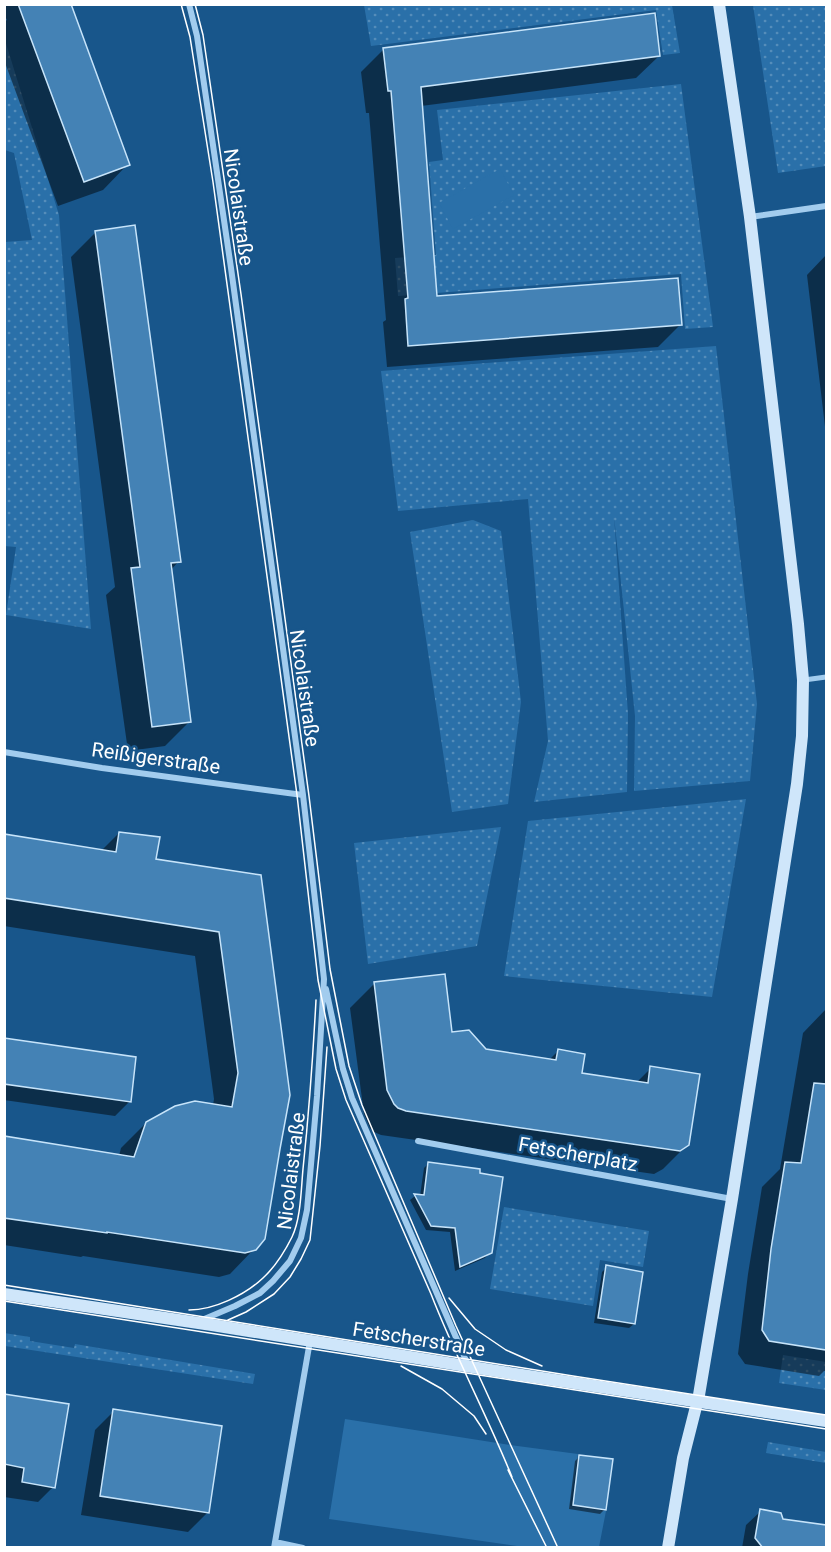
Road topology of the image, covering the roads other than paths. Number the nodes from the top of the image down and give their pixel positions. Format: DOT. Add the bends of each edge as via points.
graph roads {
  1 [pos="189,4"];
  2 [pos="719,4"];
  3 [pos="826,206"];
  4 [pos="750,217"];
  5 [pos="826,677"];
  6 [pos="803,680"];
  7 [pos="4,752"];
  8 [pos="303,795"];
  9 [pos="324,979"];
  10 [pos="417,1141"];
  11 [pos="732,1199"];
  12 [pos="4,1294"];
  13 [pos="193,1322"];
  14 [pos="310,1341"];
  15 [pos="468,1366"];
  16 [pos="697,1402"];
  17 [pos="826,1421"];
  18 [pos="275,1545"];
  19 [pos="303,1548"];
  20 [pos="668,1548"];
  1 -- 8 [label="street, Nicolaistraße" via="210,119"];
  2 -- 4 [label="main road"];
  3 -- 4 [label="street"];
  4 -- 6 [label="main road"];
  5 -- 6 [label="street"];
  6 -- 11 [label="main road" via="797,784"];
  7 -- 8 [label="street, Reißigerstraße"];
  8 -- 9 [label="street, Nicolaistraße"];
  9 -- 13 [label="street, Nicolaistraße" via="307,1210 301,1238 290,1261 260,1293 210,1318"];
  9 -- 15 [label="street" via="352,1098"];
  10 -- 11 [label="street, Fetscherplatz"];
  11 -- 16 [label="main road"];
  12 -- 13 [label="main road, Fetscherstraße"];
  13 -- 14 [label="main road, Fetscherstraße"];
  14 -- 15 [label="main road, Fetscherstraße"];
  14 -- 18 [label="street"];
  15 -- 16 [label="main road, Fetscherstraße"];
  16 -- 17 [label="main road, Fetscherstraße"];
  16 -- 20 [label="main road"];
  18 -- 19 [label="street"];
}
